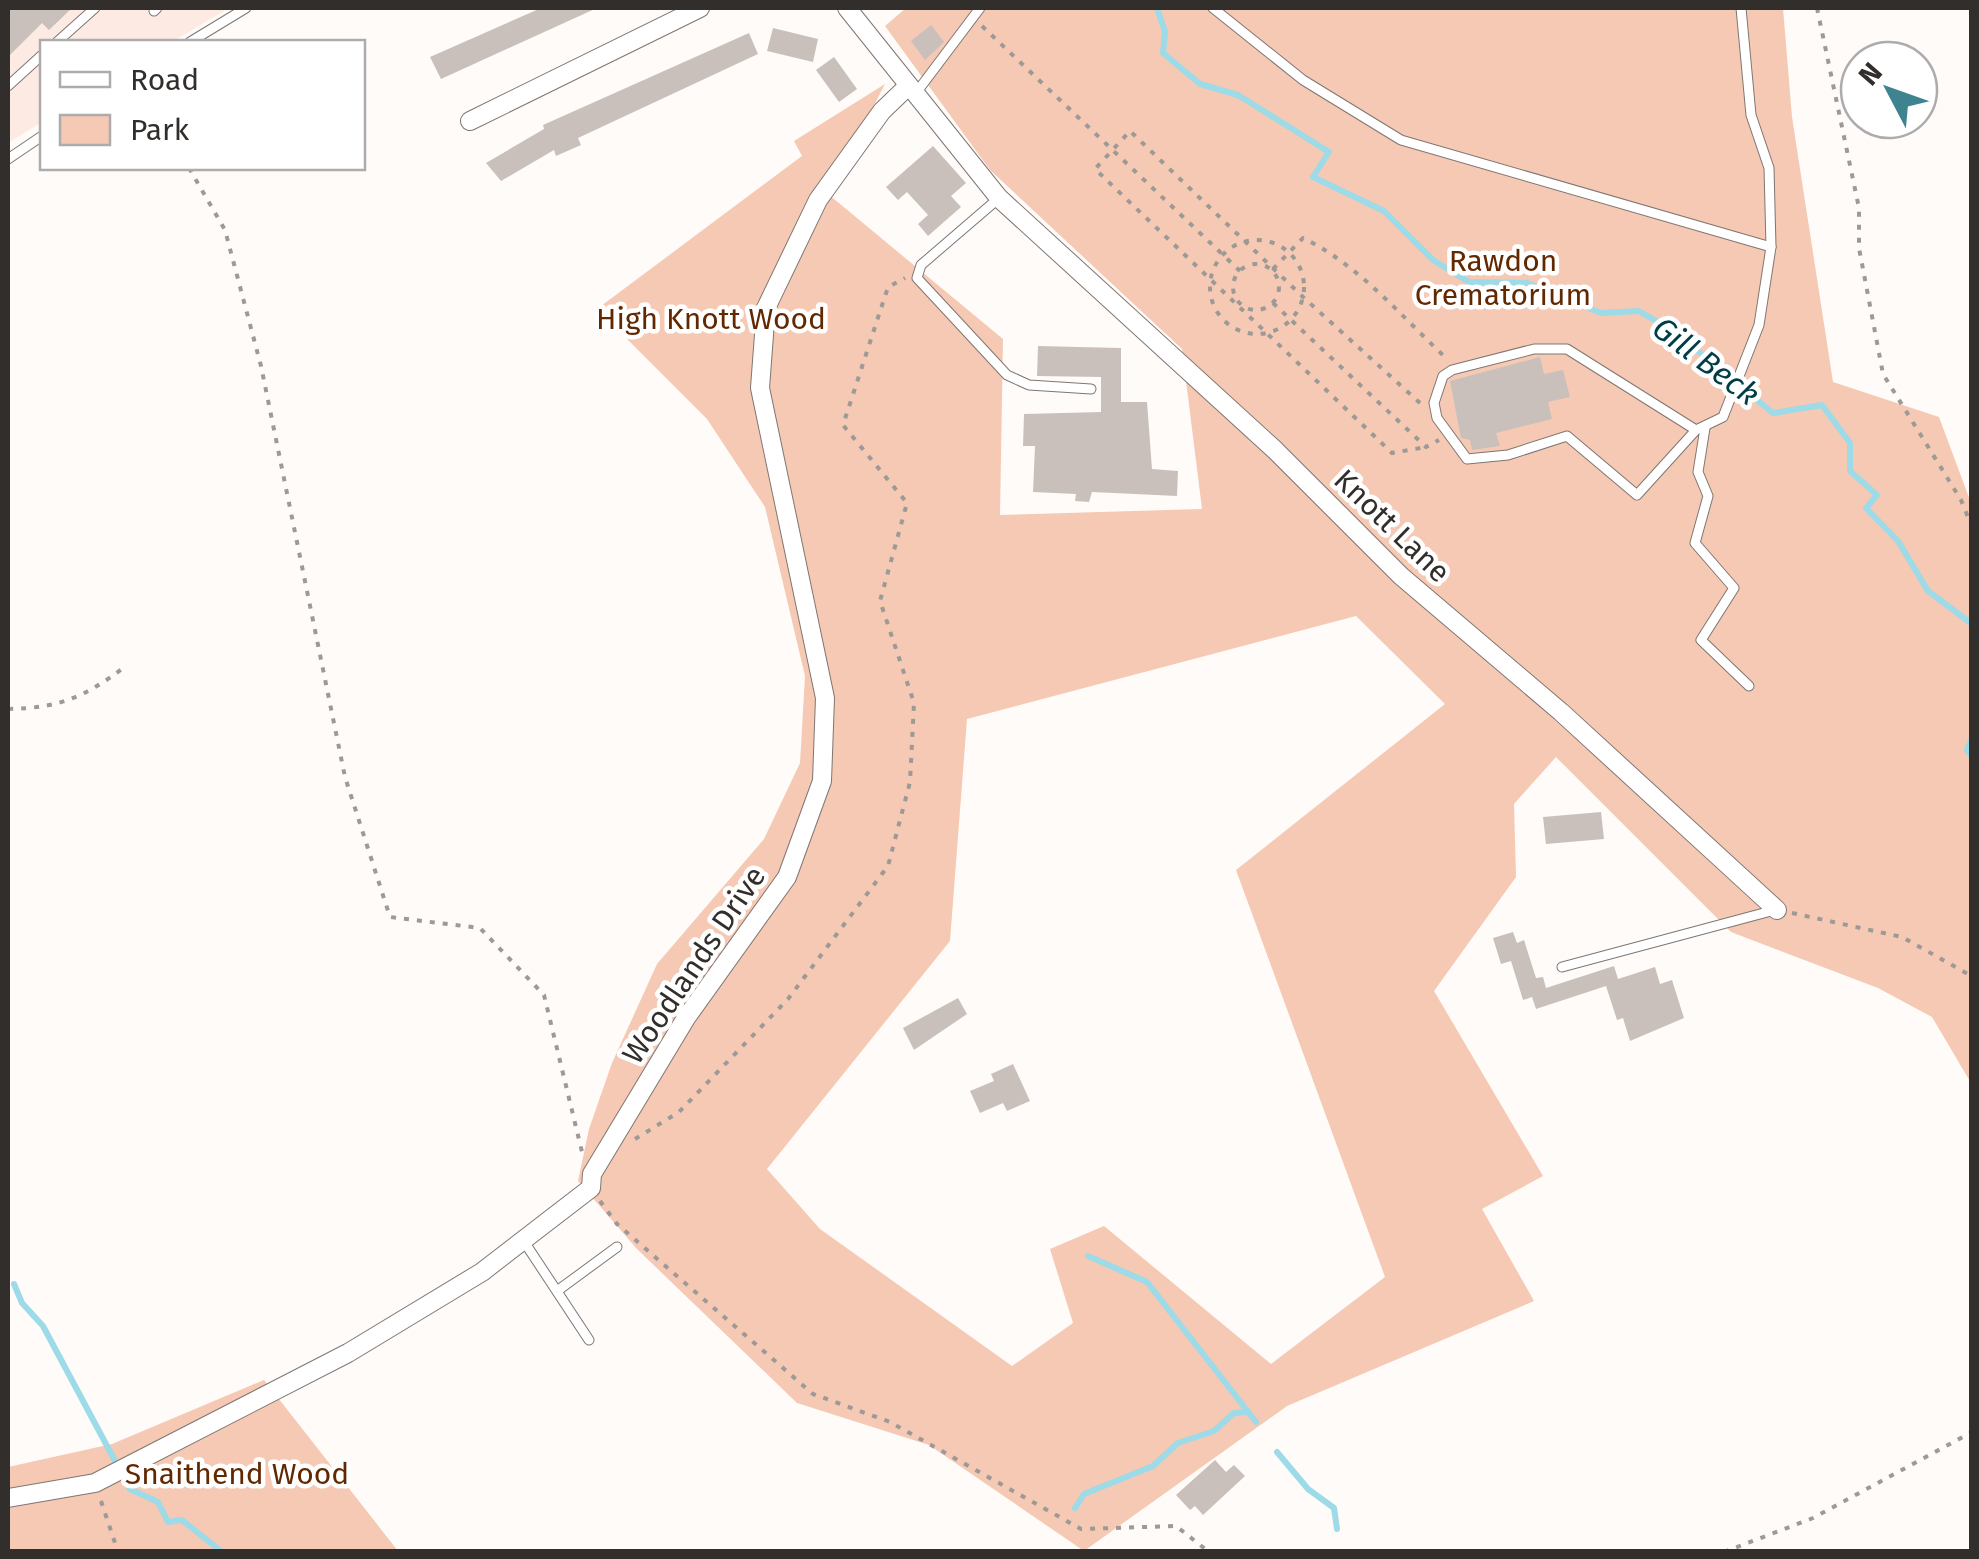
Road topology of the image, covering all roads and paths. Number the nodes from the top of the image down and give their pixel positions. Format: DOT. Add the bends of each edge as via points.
graph roads {
  1 [pos="95,8"];
  2 [pos="246,8"];
  3 [pos="700,8"];
  4 [pos="848,8"];
  5 [pos="980,8"];
  6 [pos="1213,8"];
  7 [pos="1741,8"];
  8 [pos="1818,8"];
  9 [pos="974,18"];
  10 [pos="59,40"];
  11 [pos="193,40"];
  12 [pos="40,57"];
  13 [pos="8,86"];
  14 [pos="911,91"];
  15 [pos="470,120"];
  16 [pos="40,137"];
  17 [pos="1112,150"];
  18 [pos="8,159"];
  19 [pos="190,170"];
  20 [pos="999,198"];
  21 [pos="1245,242"];
  22 [pos="1771,247"];
  23 [pos="1288,252"];
  24 [pos="1223,254"];
  25 [pos="1273,269"];
  26 [pos="1240,271"];
  27 [pos="1210,279"];
  28 [pos="1302,298"];
  29 [pos="1273,303"];
  30 [pos="1242,308"];
  31 [pos="1290,320"];
  32 [pos="1269,333"];
  33 [pos="1456,368"];
  34 [pos="1091,389"];
  35 [pos="1436,418"];
  36 [pos="1700,429"];
  37 [pos="1447,436"];
  38 [pos="1426,447"];
  39 [pos="1972,527"];
  40 [pos="126,666"];
  41 [pos="1749,686"];
  42 [pos="8,710"];
  43 [pos="1777,910"];
  44 [pos="1562,968"];
  45 [pos="1972,980"];
  46 [pos="591,1188"];
  47 [pos="523,1240"];
  48 [pos="617,1247"];
  49 [pos="557,1291"];
  50 [pos="589,1340"];
  51 [pos="1972,1432"];
  52 [pos="101,1479"];
  53 [pos="8,1498"];
  54 [pos="118,1552"];
  55 [pos="1209,1552"];
  56 [pos="1724,1552"];
  1 -- 10 [label="lane"];
  2 -- 11 [label="lane"];
  3 -- 15 [label="street"];
  4 -- 14 [label="street, Knott Lane"];
  5 -- 9 [label="lane"];
  6 -- 22 [label="lane" via="1303,80 1400,140"];
  7 -- 22 [label="lane" via="1752,116 1769,168"];
  8 -- 39 [label="path" via="1859,208 1859,248 1883,374"];
  9 -- 14 [label="lane"];
  9 -- 17 [label="path"];
  12 -- 13 [label="lane"];
  14 -- 20 [label="street, Knott Lane"];
  14 -- 46 [label="street, Woodlands Drive" via="872,123 818,200 766,308 760,388 825,698 822,781 787,878 686,1018 592,1174"];
  16 -- 18 [label="lane"];
  17 -- 21 [label="path" via="1130,131"];
  17 -- 24 [label="path"];
  17 -- 27 [label="path" via="1094,169"];
  19 -- 46 [label="path" via="224,230 234,264 345,777 390,917 480,928 544,996"];
  20 -- 34 [label="lane" via="922,264 920,284 1007,375 1029,385"];
  20 -- 43 [label="street, Knott Lane" via="1261,437 1400,576"];
  21 -- 23 [label="path" via="1267,241"];
  21 -- 24 [label="path"];
  21 -- 25 [label="path"];
  22 -- 36 [label="lane" via="1760,325 1734,397 1723,417"];
  23 -- 25 [label="path"];
  23 -- 28 [label="path" via="1301,269"];
  23 -- 33 [label="path" via="1304,238 1342,259"];
  24 -- 26 [label="path"];
  24 -- 27 [label="path"];
  25 -- 26 [label="path" via="1252,264"];
  25 -- 28 [label="path"];
  25 -- 29 [label="path" via="1279,290"];
  26 -- 30 [label="path" via="1233,285"];
  27 -- 30 [label="path"];
  27 -- 32 [label="path" via="1224,321 1253,334"];
  28 -- 31 [label="path"];
  28 -- 35 [label="path"];
  29 -- 30 [label="path"];
  29 -- 31 [label="path"];
  30 -- 32 [label="path"];
  31 -- 32 [label="path"];
  31 -- 38 [label="path"];
  32 -- 38 [label="path" via="1392,453"];
  33 -- 35 [label="lane" via="1436,388"];
  33 -- 36 [label="lane" via="1534,349 1567,350"];
  35 -- 37 [label="lane"];
  36 -- 37 [label="lane" via="1637,495 1567,436 1474,460"];
  36 -- 41 [label="lane" via="1698,472 1708,496 1695,543 1734,588 1700,640"];
  37 -- 38 [label="path"];
  40 -- 42 [label="path" via="87,695"];
  43 -- 44 [label="lane"];
  43 -- 45 [label="path" via="1902,936"];
  46 -- 47 [label="street, Woodlands Drive"];
  46 -- 55 [label="path" via="617,1224 814,1394 890,1422 1081,1529 1176,1526"];
  47 -- 49 [label="lane"];
  47 -- 52 [label="street, Woodlands Drive" via="348,1353"];
  48 -- 49 [label="lane"];
  49 -- 50 [label="lane"];
  51 -- 56 [label="path" via="1814,1518"];
  52 -- 53 [label="street, Woodlands Drive"];
  52 -- 54 [label="path"];
}
